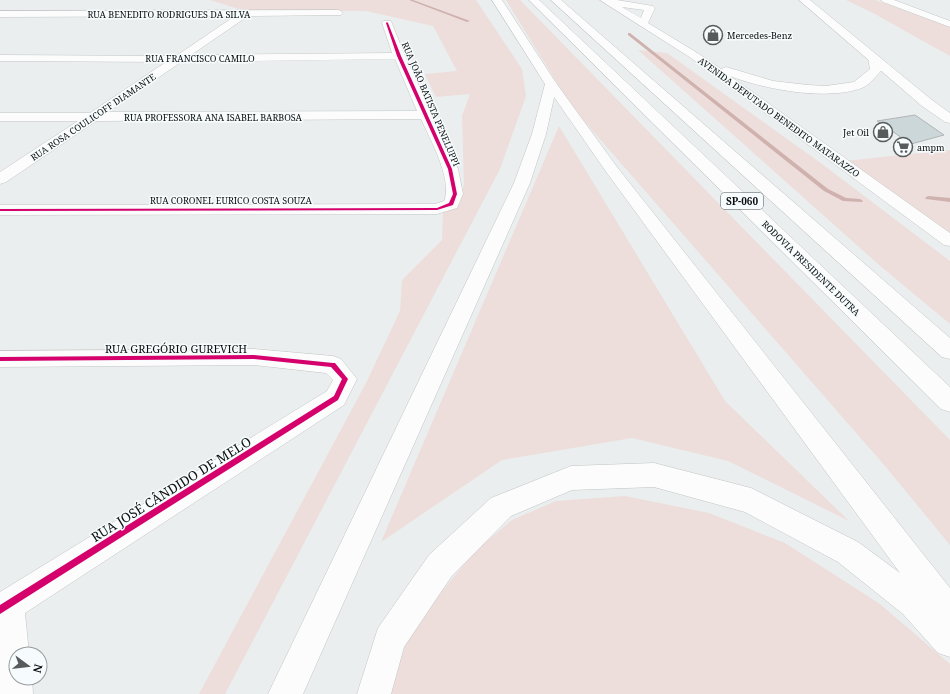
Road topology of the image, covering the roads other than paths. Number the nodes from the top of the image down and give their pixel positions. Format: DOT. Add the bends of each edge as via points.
graph roads {
  1 [pos="497,0"];
  2 [pos="534,0"];
  3 [pos="556,0"];
  4 [pos="570,0"];
  5 [pos="605,0"];
  6 [pos="804,0"];
  7 [pos="814,0"];
  8 [pos="886,0"];
  9 [pos="338,13"];
  10 [pos="0,14"];
  11 [pos="245,14"];
  12 [pos="387,23"];
  13 [pos="950,24"];
  14 [pos="400,56"];
  15 [pos="695,56"];
  16 [pos="0,58"];
  17 [pos="874,58"];
  18 [pos="179,59"];
  19 [pos="551,84"];
  20 [pos="950,110"];
  21 [pos="425,115"];
  22 [pos="0,117"];
  23 [pos="92,117"];
  24 [pos="950,119"];
  25 [pos="692,121"];
  26 [pos="0,179"];
  27 [pos="456,194"];
  28 [pos="0,210"];
  29 [pos="950,241"];
  30 [pos="950,351"];
  31 [pos="0,359"];
  32 [pos="345,379"];
  33 [pos="950,402"];
  34 [pos="4,608"];
  35 [pos="950,614"];
  36 [pos="390,640"];
  37 [pos="950,641"];
  38 [pos="16,694"];
  39 [pos="285,694"];
  40 [pos="361,694"];
  41 [pos="374,694"];
  1 -- 19 [label="main road"];
  2 -- 33 [label="main road, RODOVIA PRESIDENTE DUTRA / SP-060"];
  3 -- 25 [label="main road, SP-060"];
  4 -- 25 [label="main road"];
  5 -- 15 [label="main road, AVENIDA DEPUTADO BENEDITO MATARAZZO"];
  6 -- 17 [label="main road"];
  7 -- 20 [label="main road"];
  8 -- 13 [label="main road"];
  9 -- 11 [label="main road, RUA BENEDITO RODRIGUES DA SILVA"];
  10 -- 11 [label="main road, RUA BENEDITO RODRIGUES DA SILVA"];
  11 -- 18 [label="main road, RUA ROSA COULICOFF DIAMANTE"];
  12 -- 14 [label="main road, RUA JOÃO BATISTA PENELUPPI"];
  14 -- 18 [label="main road, RUA FRANCISCO CAMILO"];
  14 -- 21 [label="main road, RUA JOÃO BATISTA PENELUPPI"];
  15 -- 17 [label="main road" via="735,74 763,82 816,89 858,85 876,70"];
  15 -- 29 [label="main road, AVENIDA DEPUTADO BENEDITO MATARAZZO"];
  16 -- 18 [label="main road, RUA FRANCISCO CAMILO"];
  17 -- 24 [label="main road"];
  18 -- 23 [label="main road, RUA ROSA COULICOFF DIAMANTE"];
  19 -- 35 [label="main road" via="612,170"];
  19 -- 39 [label="main road" via="539,134 522,183"];
  21 -- 23 [label="main road, RUA PROFESSORA ANA ISABEL BARBOSA"];
  21 -- 27 [label="main road, RUA JOÃO BATISTA PENELUPPI" via="450,169"];
  22 -- 23 [label="main road, RUA PROFESSORA ANA ISABEL BARBOSA"];
  23 -- 26 [label="main road, RUA ROSA COULICOFF DIAMANTE"];
  25 -- 30 [label="main road, SP-060"];
  27 -- 28 [label="main road, RUA CORONEL EURICO COSTA SOUZA" via="451,204 437,209"];
  31 -- 32 [label="main road, RUA GREGÓRIO GUREVICH" via="254,357 333,365"];
  32 -- 34 [label="main road, RUA JOSÉ CÂNDIDO DE MELO" via="336,398"];
  34 -- 38 [label="main road"];
  36 -- 37 [label="main road" via="440,566 502,507 570,478 654,474 751,500 848,552 914,603"];
  36 -- 40 [label="main road"];
  36 -- 41 [label="main road"];
}
